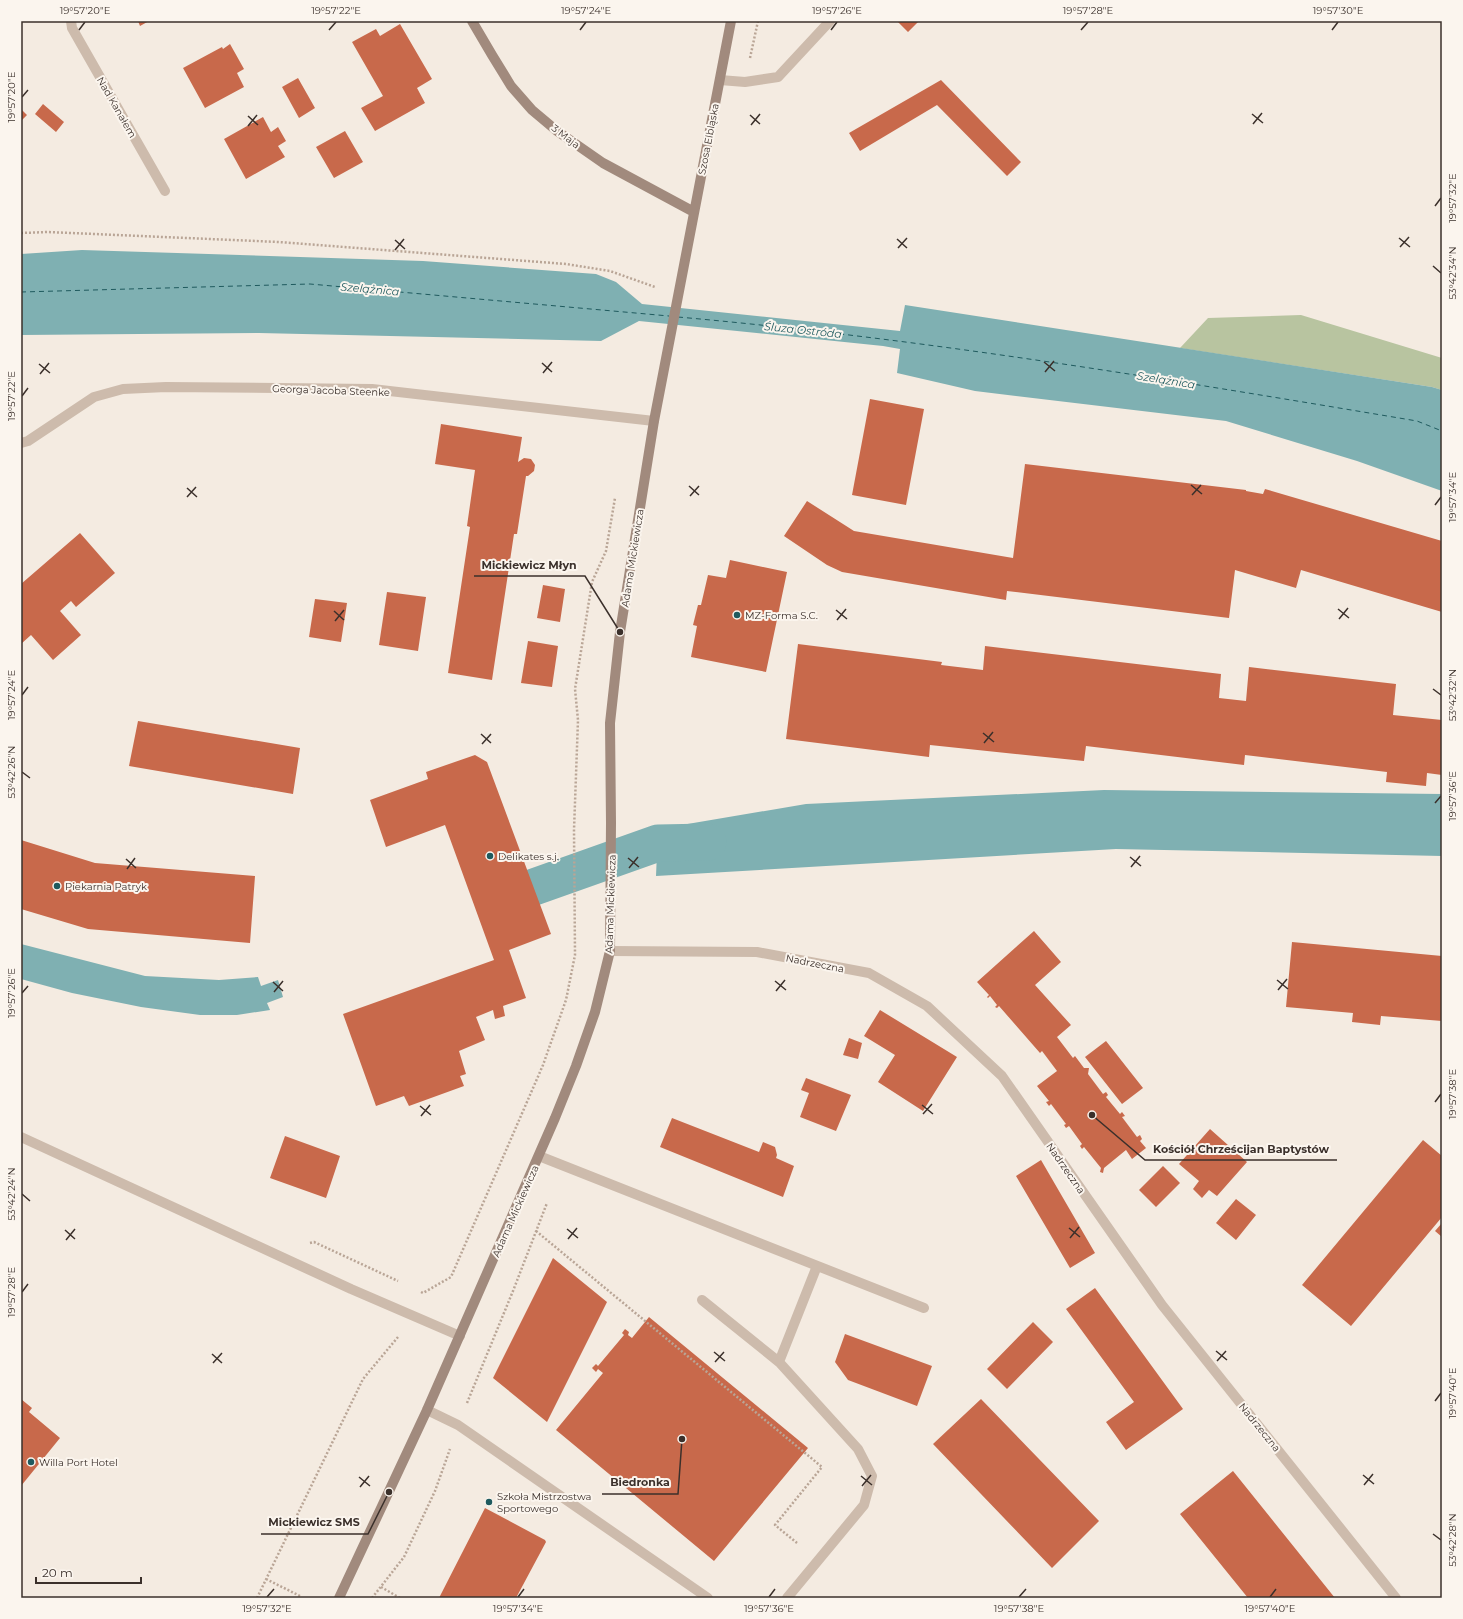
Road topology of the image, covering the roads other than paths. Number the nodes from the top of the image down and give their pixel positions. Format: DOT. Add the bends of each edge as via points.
graph roads {
  1 [pos="71,21"];
  2 [pos="472,21"];
  3 [pos="731,21"];
  4 [pos="830,21"];
  5 [pos="720,80"];
  6 [pos="165,191"];
  7 [pos="694,212"];
  8 [pos="686,257"];
  9 [pos="654,421"];
  10 [pos="25,442"];
  11 [pos="21,450"];
  12 [pos="610,951"];
  13 [pos="21,1137"];
  14 [pos="538,1156"];
  15 [pos="817,1266"];
  16 [pos="702,1300"];
  17 [pos="924,1308"];
  18 [pos="460,1336"];
  19 [pos="779,1362"];
  20 [pos="427,1410"];
  21 [pos="339,1598"];
  22 [pos="708,1598"];
  23 [pos="787,1598"];
  24 [pos="1396,1598"];
  1 -- 6 [label="street, Nad Kanałem" via="72,28"];
  2 -- 7 [label="main road, 3 Maja" via="512,86 532,110 603,163"];
  3 -- 5 [label="main road, Szosa Elbląska"];
  4 -- 5 [label="street" via="778,77 745,82"];
  5 -- 7 [label="main road, Szosa Elbląska"];
  7 -- 8 [label="main road, Szosa Elbląska"];
  8 -- 9 [label="main road, Adama Mickiewicza"];
  9 -- 10 [label="street, Georga Jacoba Steenke" via="372,389 166,387 123,389 94,397"];
  9 -- 12 [label="main road, Adama Mickiewicza" via="620,632 611,716"];
  10 -- 11 [label="street, Georga Jacoba Steenke"];
  12 -- 14 [label="main road, Adama Mickiewicza" via="595,1012"];
  12 -- 24 [label="street, Nadrzeczna" via="757,952 869,973 927,1006 1002,1076 1162,1306"];
  13 -- 18 [label="street" via="329,1279"];
  14 -- 15 [label="street"];
  14 -- 18 [label="main road, Adama Mickiewicza"];
  15 -- 17 [label="street"];
  15 -- 19 [label="street"];
  16 -- 19 [label="street"];
  18 -- 20 [label="main road, Adama Mickiewicza"];
  19 -- 23 [label="street" via="858,1449 872,1476 864,1505"];
  20 -- 21 [label="main road, Adama Mickiewicza"];
  20 -- 22 [label="street" via="458,1425"];
}
